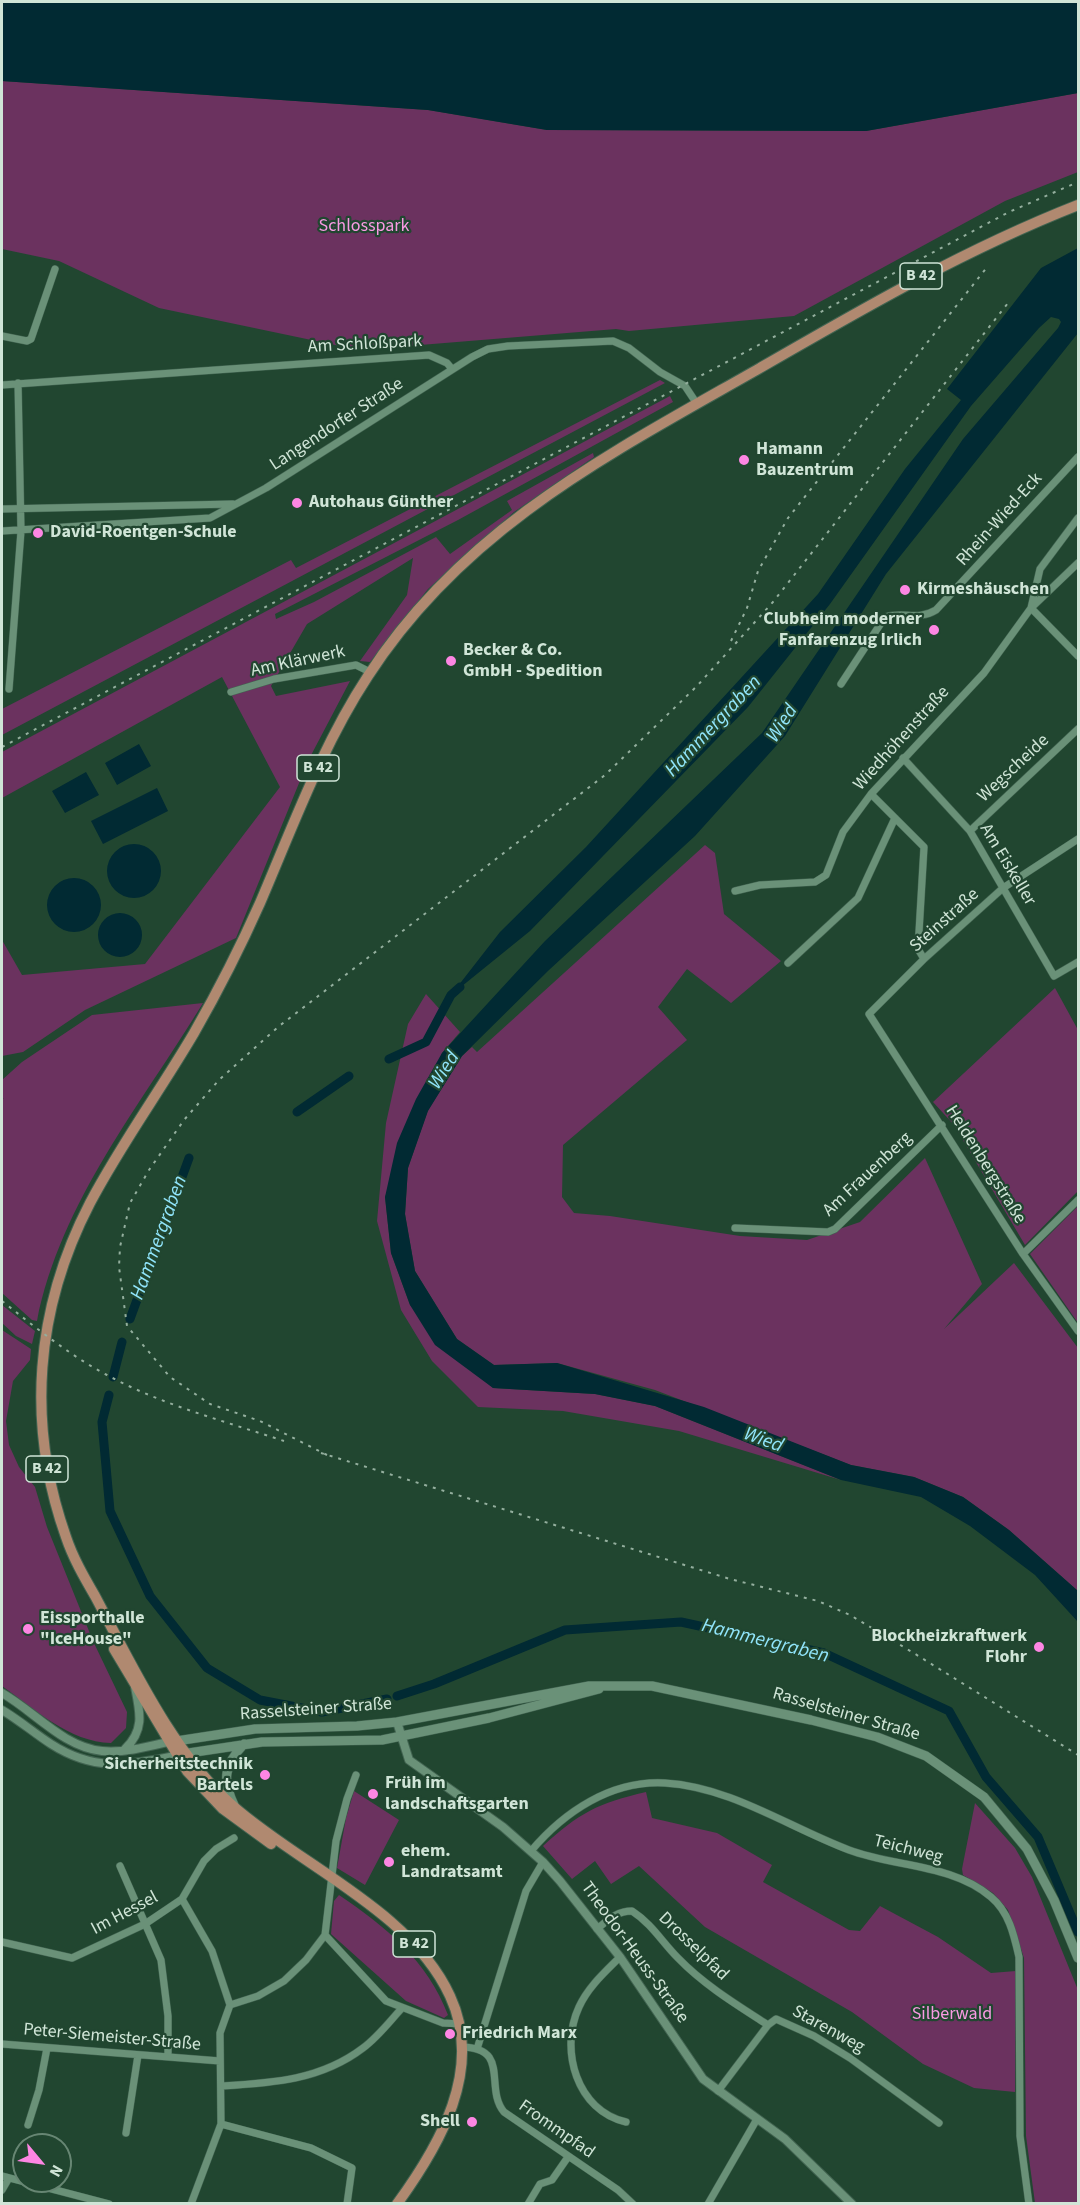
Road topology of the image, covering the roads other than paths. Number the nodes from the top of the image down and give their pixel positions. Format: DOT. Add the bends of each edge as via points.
graph roads {
  1 [pos="1078,205"];
  2 [pos="55,269"];
  3 [pos="2,336"];
  4 [pos="452,369"];
  5 [pos="18,383"];
  6 [pos="2,385"];
  7 [pos="697,404"];
  8 [pos="1078,457"];
  9 [pos="236,504"];
  10 [pos="20,508"];
  11 [pos="2,509"];
  12 [pos="1078,518"];
  13 [pos="2,531"];
  14 [pos="21,531"];
  15 [pos="1078,563"];
  16 [pos="1030,608"];
  17 [pos="1078,656"];
  18 [pos="370,672"];
  19 [pos="841,684"];
  20 [pos="9,688"];
  21 [pos="231,692"];
  22 [pos="1078,729"];
  23 [pos="903,758"];
  24 [pos="871,794"];
  25 [pos="895,818"];
  26 [pos="970,831"];
  27 [pos="1078,839"];
  28 [pos="1003,888"];
  29 [pos="735,891"];
  30 [pos="924,959"];
  31 [pos="1078,962"];
  32 [pos="788,963"];
  33 [pos="869,1014"];
  34 [pos="942,1125"];
  35 [pos="1078,1200"];
  36 [pos="735,1228"];
  37 [pos="1023,1254"];
  38 [pos="1078,1331"];
  39 [pos="82,1574"];
  40 [pos="607,1686"];
  41 [pos="134,1687"];
  42 [pos="2,1693"];
  43 [pos="2,1710"];
  44 [pos="398,1722"];
  45 [pos="402,1737"];
  46 [pos="172,1742"];
  47 [pos="244,1744"];
  48 [pos="124,1750"];
  49 [pos="180,1755"];
  50 [pos="356,1775"];
  51 [pos="235,1808"];
  52 [pos="234,1838"];
  53 [pos="531,1851"];
  54 [pos="543,1862"];
  55 [pos="120,1866"];
  56 [pos="322,1873"];
  57 [pos="333,1880"];
  58 [pos="182,1899"];
  59 [pos="145,1924"];
  60 [pos="597,1929"];
  61 [pos="325,1935"];
  62 [pos="2,1942"];
  63 [pos="620,1957"];
  64 [pos="1078,1958"];
  65 [pos="230,2005"];
  66 [pos="402,2008"];
  67 [pos="460,2025"];
  68 [pos="768,2025"];
  69 [pos="2,2044"];
  70 [pos="462,2047"];
  71 [pos="47,2048"];
  72 [pos="477,2049"];
  73 [pos="138,2055"];
  74 [pos="168,2057"];
  75 [pos="220,2061"];
  76 [pos="222,2086"];
  77 [pos="718,2091"];
  78 [pos="757,2119"];
  79 [pos="626,2122"];
  80 [pos="939,2123"];
  81 [pos="221,2124"];
  82 [pos="27,2125"];
  83 [pos="126,2133"];
  84 [pos="567,2157"];
  85 [pos="5,2177"];
  86 [pos="2,2190"];
  87 [pos="109,2204"];
  88 [pos="191,2204"];
  89 [pos="347,2204"];
  90 [pos="397,2204"];
  91 [pos="528,2204"];
  92 [pos="633,2204"];
  93 [pos="708,2204"];
  94 [pos="852,2204"];
  95 [pos="1029,2204"];
  1 -- 7 [label="main road, B 42" via="938,267"];
  2 -- 3 [label="street" via="31,339"];
  4 -- 5 [label="street, Am Schloßpark" via="429,355"];
  4 -- 7 [label="street" via="482,351 495,348 608,340 629,348 686,386"];
  4 -- 9 [label="street, Langendorfer Straße"];
  5 -- 6 [label="street, Am Schloßpark"];
  5 -- 10 [label="street"];
  7 -- 18 [label="main road, B 42" via="566,482 499,530 428,597"];
  8 -- 19 [label="street, Rhein-Wied-Eck" via="936,610 925,617 896,613 885,617"];
  9 -- 10 [label="street, Langendorfer Straße"];
  9 -- 14 [label="street, Langendorfer Straße" via="210,519"];
  10 -- 11 [label="street, Langendorfer Straße"];
  10 -- 14 [label="street"];
  12 -- 16 [label="street" via="1040,569"];
  13 -- 14 [label="street, Langendorfer Straße"];
  14 -- 20 [label="street"];
  15 -- 16 [label="street, Wiedhöhenstraße"];
  16 -- 17 [label="street"];
  16 -- 23 [label="street, Wiedhöhenstraße" via="984,673"];
  18 -- 21 [label="street, Am Klärwerk" via="356,665"];
  18 -- 39 [label="main road, B 42" via="324,755 222,982 100,1185 58,1279 42,1349 42,1429 56,1503"];
  22 -- 26 [label="street, Wegscheide"];
  23 -- 24 [label="street, Wiedhöhenstraße"];
  23 -- 26 [label="street, Am Eiskeller"];
  24 -- 25 [label="street"];
  24 -- 29 [label="street, Wiedhöhenstraße" via="843,832 826,874 815,882 760,885"];
  25 -- 30 [label="street" via="924,847 918,949"];
  25 -- 32 [label="street" via="858,898"];
  26 -- 28 [label="street, Am Eiskeller"];
  27 -- 28 [label="street, Steinstraße"];
  28 -- 30 [label="street, Steinstraße"];
  28 -- 31 [label="street, Am Eiskeller" via="1054,976"];
  30 -- 33 [label="street, Steinstraße"];
  33 -- 34 [label="street, Heldenbergstraße"];
  34 -- 36 [label="street, Am Frauenberg" via="835,1229 828,1232"];
  34 -- 37 [label="street, Heldenbergstraße"];
  35 -- 37 [label="street"];
  37 -- 38 [label="street, Heldenbergstraße"];
  39 -- 41 [label="main road, B 42" via="88,1596"];
  39 -- 46 [label="main road, B 42"];
  40 -- 44 [label="main road, Rasselsteiner Straße" via="566,1689"];
  40 -- 45 [label="main road, Rasselsteiner Straße"];
  40 -- 64 [label="main road, Rasselsteiner Straße" via="652,1686 701,1695 866,1734 926,1756 984,1797 1022,1841 1050,1892"];
  41 -- 46 [label="main road, B 42"];
  41 -- 48 [label="street" via="140,1727"];
  42 -- 48 [label="street" via="80,1745 104,1751"];
  43 -- 49 [label="street" via="60,1750 87,1761 124,1765"];
  44 -- 45 [label="street, Theodor-Heuss-Straße"];
  44 -- 46 [label="main road, Rasselsteiner Straße" via="255,1730"];
  45 -- 47 [label="main road, Rasselsteiner Straße"];
  45 -- 53 [label="street, Theodor-Heuss-Straße" via="409,1760"];
  46 -- 48 [label="street"];
  46 -- 49 [label="main road, B 42"];
  47 -- 49 [label="main road, Rasselsteiner Straße"];
  47 -- 51 [label="main road" via="231,1758 224,1777"];
  49 -- 51 [label="main road, B 42"];
  49 -- 56 [label="main road, B 42" via="202,1790 234,1818"];
  50 -- 57 [label="street" via="342,1816"];
  51 -- 56 [label="main road, B 42"];
  52 -- 58 [label="street, Im Hessel" via="204,1861"];
  53 -- 54 [label="street, Theodor-Heuss-Straße"];
  53 -- 95 [label="street, Teichweg" via="560,1820 585,1803 621,1790 664,1783 717,1794 849,1850 960,1879 990,1896 1005,1912 1019,1957 1020,2136"];
  54 -- 60 [label="street, Theodor-Heuss-Straße"];
  54 -- 72 [label="street" via="526,1892"];
  55 -- 59 [label="street"];
  56 -- 57 [label="main road, B 42"];
  57 -- 61 [label="street"];
  57 -- 67 [label="main road, B 42" via="393,1923 418,1948 447,1990"];
  58 -- 59 [label="street, Im Hessel"];
  58 -- 65 [label="street" via="212,1951"];
  59 -- 62 [label="street, Im Hessel" via="72,1958"];
  59 -- 74 [label="street" via="161,1960"];
  60 -- 63 [label="street, Theodor-Heuss-Straße"];
  60 -- 68 [label="street, Drosselpfad" via="612,1917 632,1911 717,1992"];
  61 -- 65 [label="street" via="284,1981 258,1996"];
  61 -- 66 [label="street" via="386,2001"];
  63 -- 77 [label="street, Theodor-Heuss-Straße" via="693,2067"];
  63 -- 79 [label="street" via="594,1983 579,2006 572,2028 571,2056 584,2094 610,2118"];
  65 -- 75 [label="street" via="220,2033"];
  66 -- 67 [label="street" via="443,2024"];
  66 -- 76 [label="street" via="364,2047 327,2070 266,2083"];
  67 -- 70 [label="main road, B 42"];
  68 -- 77 [label="street, Starenweg"];
  68 -- 80 [label="street, Starenweg" via="776,2019 814,2036"];
  69 -- 71 [label="street, Peter-Siemeister-Straße"];
  70 -- 72 [label="street"];
  70 -- 90 [label="main road, B 42" via="458,2087 448,2118 429,2157"];
  71 -- 73 [label="street, Peter-Siemeister-Straße"];
  71 -- 82 [label="street"];
  72 -- 84 [label="street, Frommpfad" via="494,2064 500,2106"];
  73 -- 74 [label="street, Peter-Siemeister-Straße"];
  73 -- 83 [label="street"];
  74 -- 75 [label="street, Peter-Siemeister-Straße"];
  75 -- 76 [label="street"];
  76 -- 81 [label="street"];
  77 -- 78 [label="street, Theodor-Heuss-Straße"];
  78 -- 93 [label="street"];
  78 -- 94 [label="street, Theodor-Heuss-Straße" via="804,2155"];
  81 -- 88 [label="street"];
  81 -- 89 [label="street" via="311,2148 352,2168"];
  84 -- 91 [label="street" via="552,2180 540,2184"];
  84 -- 92 [label="street, Frommpfad"];
  85 -- 86 [label="street"];
  85 -- 87 [label="street"];
}
